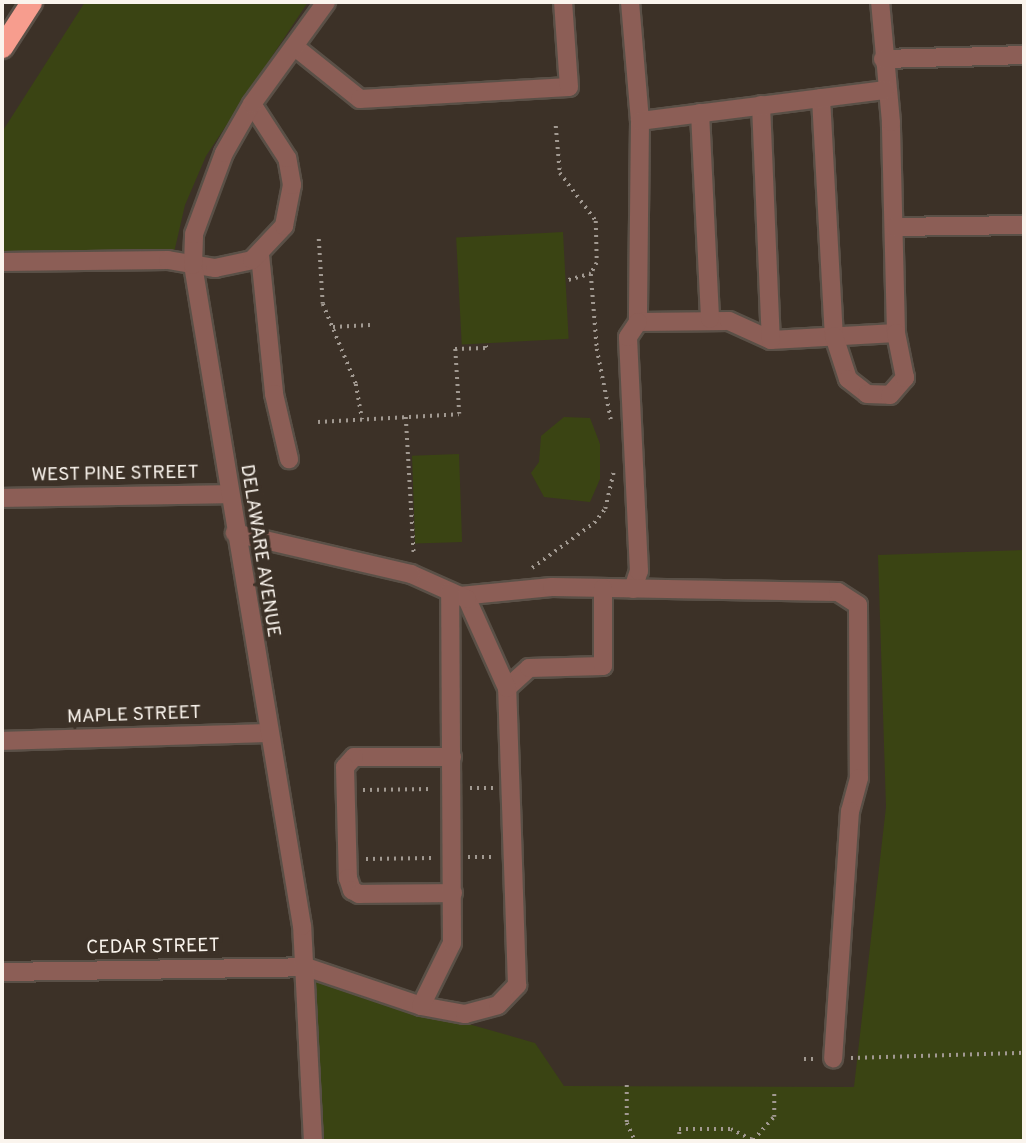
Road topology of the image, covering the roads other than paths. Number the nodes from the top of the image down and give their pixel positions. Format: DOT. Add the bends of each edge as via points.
graph roads {
  1 [pos="31,2"];
  2 [pos="326,2"];
  3 [pos="563,2"];
  4 [pos="630,2"];
  5 [pos="880,2"];
  6 [pos="2,47"];
  7 [pos="295,47"];
  8 [pos="1024,55"];
  9 [pos="883,59"];
  10 [pos="885,90"];
  11 [pos="821,98"];
  12 [pos="252,104"];
  13 [pos="761,105"];
  14 [pos="700,113"];
  15 [pos="640,121"];
  16 [pos="1024,225"];
  17 [pos="894,227"];
  18 [pos="260,255"];
  19 [pos="2,262"];
  20 [pos="193,265"];
  21 [pos="710,319"];
  22 [pos="638,322"];
  23 [pos="896,333"];
  24 [pos="834,336"];
  25 [pos="771,340"];
  26 [pos="289,459"];
  27 [pos="229,494"];
  28 [pos="2,499"];
  29 [pos="234,533"];
  30 [pos="603,588"];
  31 [pos="633,589"];
  32 [pos="455,594"];
  33 [pos="507,688"];
  34 [pos="268,733"];
  35 [pos="2,741"];
  36 [pos="452,757"];
  37 [pos="453,893"];
  38 [pos="306,967"];
  39 [pos="2,972"];
  40 [pos="421,1006"];
  41 [pos="833,1058"];
  42 [pos="313,1141"];
  1 -- 6 [label="highway"];
  2 -- 7 [label="street, DELAWARE AVENUE"];
  3 -- 7 [label="street" via="569,87 360,99"];
  4 -- 15 [label="street"];
  5 -- 9 [label="street"];
  7 -- 12 [label="street, DELAWARE AVENUE"];
  8 -- 9 [label="street"];
  9 -- 10 [label="street"];
  10 -- 11 [label="street"];
  10 -- 17 [label="street" via="891,122"];
  11 -- 13 [label="street"];
  11 -- 24 [label="street"];
  12 -- 18 [label="street" via="287,158 292,185 284,226"];
  12 -- 20 [label="street, DELAWARE AVENUE" via="208,192 194,234"];
  13 -- 14 [label="street"];
  13 -- 25 [label="street"];
  14 -- 15 [label="street"];
  14 -- 21 [label="street"];
  15 -- 22 [label="street"];
  16 -- 17 [label="street"];
  17 -- 23 [label="street"];
  18 -- 20 [label="street" via="215,268"];
  18 -- 26 [label="street" via="274,394"];
  19 -- 20 [label="street" via="169,260"];
  20 -- 27 [label="street, DELAWARE AVENUE"];
  21 -- 22 [label="street"];
  21 -- 25 [label="street" via="729,321"];
  22 -- 31 [label="street" via="628,337 639,571"];
  23 -- 24 [label="street"];
  23 -- 24 [label="street" via="905,378 890,395 867,394 848,379"];
  24 -- 25 [label="street"];
  27 -- 28 [label="street, WEST PINE STREET"];
  27 -- 29 [label="street, DELAWARE AVENUE"];
  29 -- 32 [label="street" via="411,574"];
  29 -- 34 [label="street, DELAWARE AVENUE"];
  30 -- 31 [label="street"];
  30 -- 32 [label="street"];
  30 -- 33 [label="street" via="603,666 529,668"];
  31 -- 41 [label="street" via="838,592 858,605 859,778 850,811"];
  32 -- 33 [label="street" via="473,612"];
  32 -- 36 [label="street"];
  33 -- 40 [label="street, CEDAR STREET" via="517,985 498,1005 465,1014"];
  34 -- 35 [label="street, MAPLE STREET"];
  34 -- 38 [label="street, DELAWARE AVENUE"];
  36 -- 37 [label="street"];
  36 -- 37 [label="street" via="354,757 345,767 352,890 359,894"];
  37 -- 40 [label="street" via="453,943"];
  38 -- 39 [label="street, CEDAR STREET"];
  38 -- 40 [label="street, CEDAR STREET"];
  38 -- 42 [label="street, DELAWARE AVENUE"];
}
